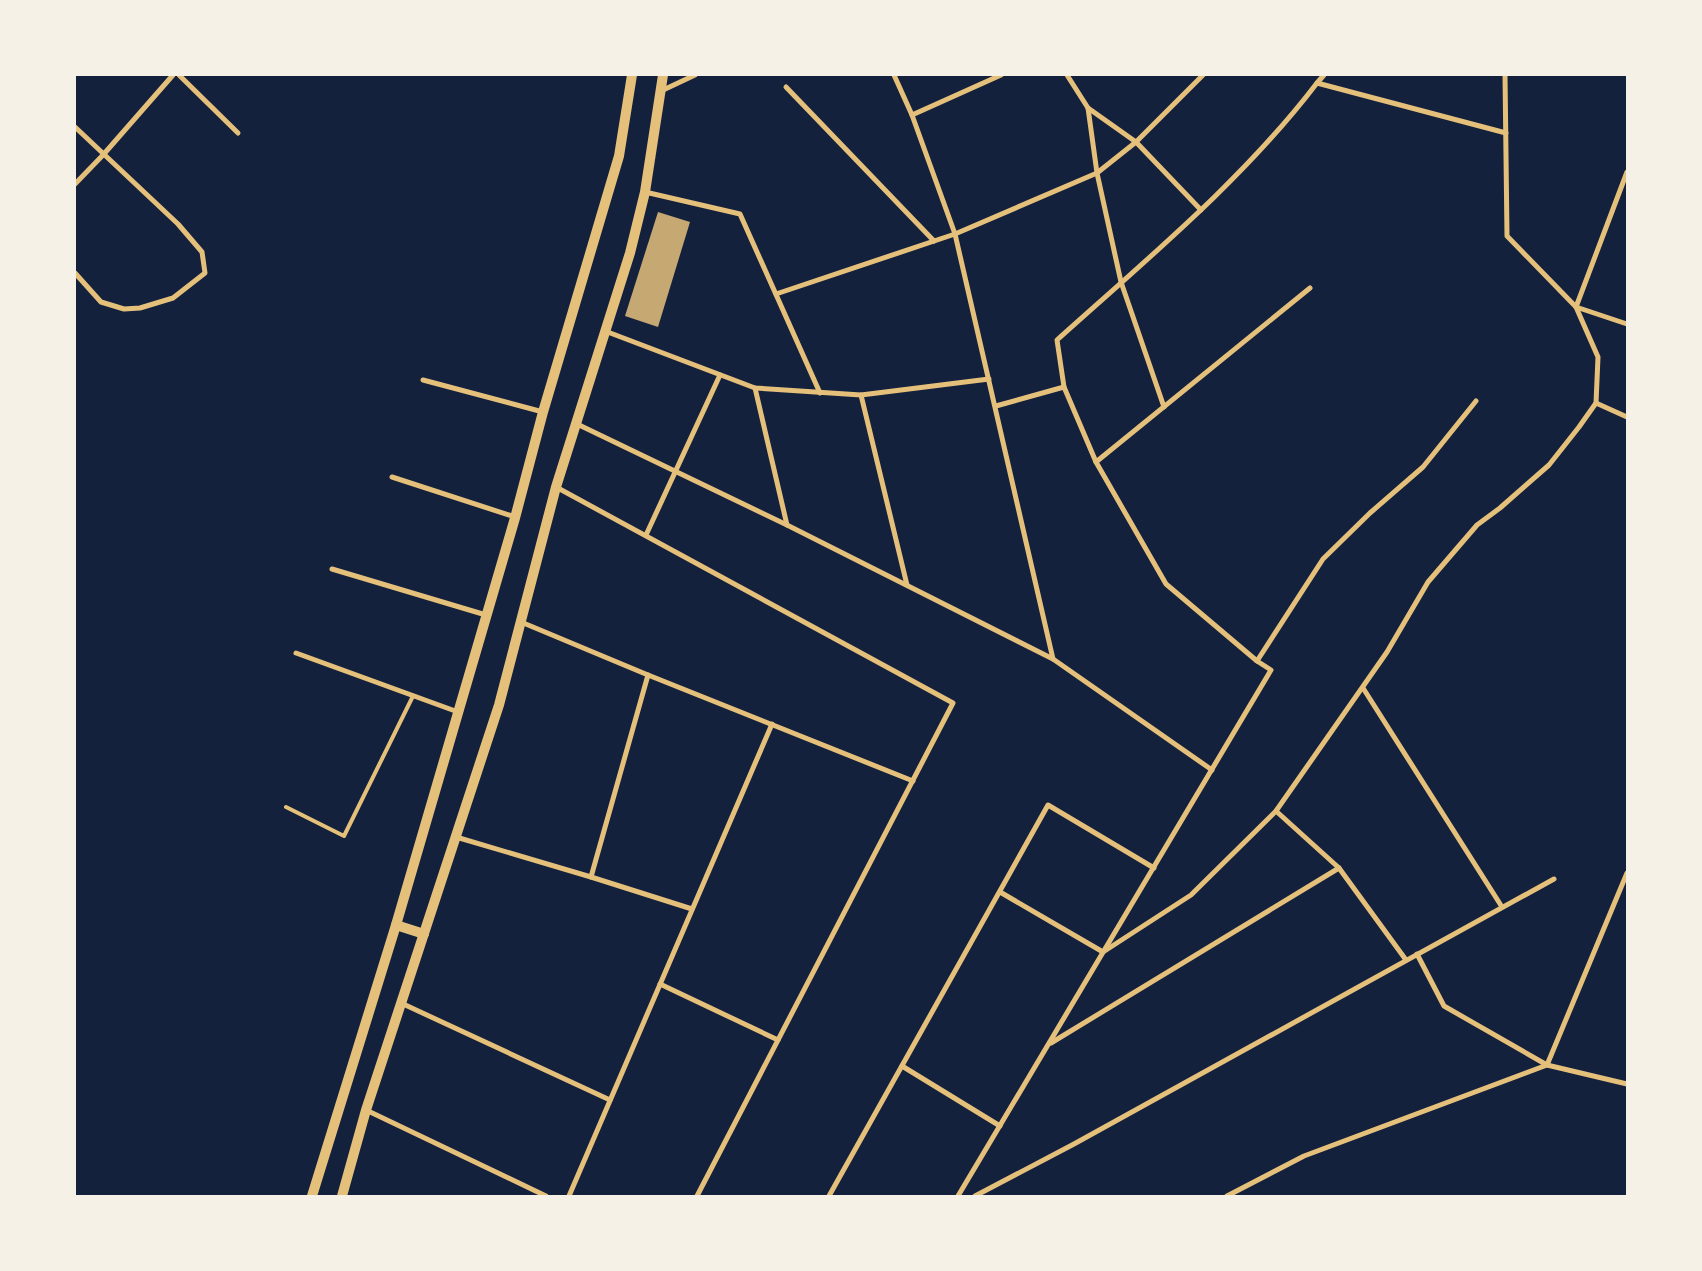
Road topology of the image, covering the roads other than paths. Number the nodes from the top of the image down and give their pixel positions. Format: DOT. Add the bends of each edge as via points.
graph roads {
  1 [pos="173,75"];
  2 [pos="179,75"];
  3 [pos="632,75"];
  4 [pos="663,75"];
  5 [pos="695,75"];
  6 [pos="894,75"];
  7 [pos="1000,75"];
  8 [pos="1067,75"];
  9 [pos="1203,75"];
  10 [pos="1324,75"];
  11 [pos="1505,75"];
  12 [pos="1317,82"];
  13 [pos="786,87"];
  14 [pos="661,92"];
  15 [pos="1088,108"];
  16 [pos="912,115"];
  17 [pos="75,127"];
  18 [pos="238,133"];
  19 [pos="1506,133"];
  20 [pos="1136,142"];
  21 [pos="104,155"];
  22 [pos="1627,172"];
  23 [pos="1097,173"];
  24 [pos="75,184"];
  25 [pos="646,192"];
  26 [pos="1201,210"];
  27 [pos="954,234"];
  28 [pos="934,241"];
  29 [pos="75,273"];
  30 [pos="1121,282"];
  31 [pos="1310,288"];
  32 [pos="776,294"];
  33 [pos="1576,307"];
  34 [pos="1627,324"];
  35 [pos="605,332"];
  36 [pos="720,375"];
  37 [pos="989,379"];
  38 [pos="423,380"];
  39 [pos="755,388"];
  40 [pos="1064,388"];
  41 [pos="820,393"];
  42 [pos="861,395"];
  43 [pos="1476,401"];
  44 [pos="1596,403"];
  45 [pos="996,406"];
  46 [pos="1164,407"];
  47 [pos="543,412"];
  48 [pos="1627,417"];
  49 [pos="577,424"];
  50 [pos="1096,462"];
  51 [pos="675,472"];
  52 [pos="392,476"];
  53 [pos="556,487"];
  54 [pos="515,518"];
  55 [pos="787,525"];
  56 [pos="646,535"];
  57 [pos="332,569"];
  58 [pos="906,585"];
  59 [pos="487,615"];
  60 [pos="521,622"];
  61 [pos="296,653"];
  62 [pos="1053,659"];
  63 [pos="1257,661"];
  64 [pos="648,675"];
  65 [pos="1363,688"];
  66 [pos="413,696"];
  67 [pos="458,712"];
  68 [pos="772,724"];
  69 [pos="1212,770"];
  70 [pos="914,781"];
  71 [pos="286,807"];
  72 [pos="1276,811"];
  73 [pos="456,838"];
  74 [pos="1154,868"];
  75 [pos="1339,868"];
  76 [pos="1627,874"];
  77 [pos="591,877"];
  78 [pos="1554,879"];
  79 [pos="1000,892"];
  80 [pos="1502,907"];
  81 [pos="692,909"];
  82 [pos="396,925"];
  83 [pos="424,934"];
  84 [pos="1104,952"];
  85 [pos="1417,954"];
  86 [pos="1406,960"];
  87 [pos="660,984"];
  88 [pos="401,1003"];
  89 [pos="778,1040"];
  90 [pos="1049,1044"];
  91 [pos="1547,1065"];
  92 [pos="902,1066"];
  93 [pos="1627,1084"];
  94 [pos="610,1100"];
  95 [pos="366,1110"];
  96 [pos="1000,1126"];
  97 [pos="312,1196"];
  98 [pos="342,1196"];
  99 [pos="546,1196"];
  100 [pos="569,1196"];
  101 [pos="696,1196"];
  102 [pos="829,1196"];
  103 [pos="958,1196"];
  104 [pos="975,1196"];
  105 [pos="1227,1196"];
  1 -- 21 [label="street"];
  2 -- 18 [label="street"];
  3 -- 47 [label="main road" via="619,156"];
  4 -- 14 [label="main road"];
  5 -- 14 [label="street"];
  6 -- 16 [label="street"];
  7 -- 16 [label="street"];
  8 -- 15 [label="street"];
  9 -- 20 [label="street"];
  10 -- 12 [label="street"];
  11 -- 19 [label="street"];
  12 -- 19 [label="street"];
  12 -- 26 [label="street" via="1280,128"];
  13 -- 28 [label="street"];
  14 -- 25 [label="main road"];
  15 -- 20 [label="street"];
  15 -- 23 [label="street"];
  16 -- 27 [label="street"];
  17 -- 21 [label="street"];
  19 -- 33 [label="street" via="1507,236"];
  20 -- 23 [label="street"];
  20 -- 26 [label="street"];
  21 -- 24 [label="street"];
  21 -- 29 [label="street" via="178,224 202,252 205,273 173,298 140,308 124,309 100,302"];
  22 -- 33 [label="street"];
  23 -- 27 [label="street"];
  23 -- 30 [label="street"];
  25 -- 32 [label="street" via="740,214"];
  25 -- 35 [label="main road"];
  26 -- 30 [label="street"];
  27 -- 28 [label="street"];
  27 -- 37 [label="street"];
  28 -- 32 [label="street"];
  30 -- 40 [label="street" via="1057,340"];
  30 -- 46 [label="street"];
  31 -- 46 [label="street"];
  32 -- 41 [label="street"];
  33 -- 34 [label="street"];
  33 -- 44 [label="street" via="1598,357"];
  35 -- 36 [label="street"];
  35 -- 49 [label="main road"];
  36 -- 39 [label="street"];
  36 -- 51 [label="street"];
  37 -- 42 [label="street"];
  37 -- 45 [label="street"];
  38 -- 47 [label="street"];
  39 -- 41 [label="street"];
  39 -- 55 [label="street"];
  40 -- 45 [label="street"];
  40 -- 50 [label="street"];
  41 -- 42 [label="street"];
  42 -- 58 [label="street"];
  43 -- 63 [label="street" via="1423,467 1322,559"];
  44 -- 48 [label="street"];
  44 -- 65 [label="street" via="1549,465 1478,525 1428,582"];
  45 -- 62 [label="street"];
  46 -- 50 [label="street"];
  47 -- 54 [label="main road"];
  49 -- 51 [label="street"];
  49 -- 53 [label="main road"];
  50 -- 63 [label="street" via="1166,584"];
  51 -- 55 [label="street"];
  51 -- 56 [label="street"];
  52 -- 54 [label="street"];
  53 -- 56 [label="street"];
  53 -- 60 [label="main road"];
  54 -- 59 [label="main road"];
  55 -- 58 [label="street"];
  56 -- 70 [label="street" via="953,703"];
  57 -- 59 [label="street"];
  58 -- 62 [label="street"];
  59 -- 67 [label="main road"];
  60 -- 64 [label="street"];
  60 -- 73 [label="main road" via="499,705"];
  61 -- 66 [label="street"];
  62 -- 69 [label="street"];
  63 -- 69 [label="street" via="1271,670"];
  64 -- 68 [label="street"];
  64 -- 77 [label="street"];
  65 -- 72 [label="street"];
  65 -- 80 [label="street"];
  66 -- 67 [label="street"];
  66 -- 71 [label="lane" via="344,836"];
  67 -- 82 [label="main road"];
  68 -- 70 [label="street"];
  68 -- 81 [label="street"];
  69 -- 74 [label="street"];
  70 -- 89 [label="street"];
  72 -- 75 [label="street"];
  72 -- 84 [label="street" via="1191,895"];
  73 -- 77 [label="street"];
  73 -- 83 [label="main road"];
  74 -- 79 [label="street" via="1048,804"];
  74 -- 84 [label="street"];
  75 -- 86 [label="street"];
  75 -- 90 [label="street"];
  76 -- 91 [label="street"];
  77 -- 81 [label="street"];
  78 -- 80 [label="street"];
  79 -- 84 [label="street"];
  79 -- 92 [label="street"];
  80 -- 85 [label="street"];
  81 -- 87 [label="street"];
  82 -- 83 [label="main road"];
  82 -- 97 [label="main road"];
  83 -- 88 [label="main road"];
  84 -- 90 [label="street"];
  85 -- 86 [label="street"];
  85 -- 91 [label="street" via="1444,1006"];
  86 -- 104 [label="street"];
  87 -- 89 [label="street"];
  87 -- 94 [label="street"];
  88 -- 94 [label="street"];
  88 -- 95 [label="main road"];
  89 -- 101 [label="street"];
  90 -- 96 [label="street"];
  91 -- 93 [label="street"];
  91 -- 105 [label="street" via="1304,1156"];
  92 -- 96 [label="street"];
  92 -- 102 [label="street"];
  94 -- 100 [label="street"];
  95 -- 98 [label="main road"];
  95 -- 99 [label="street"];
  96 -- 103 [label="street"];
}
